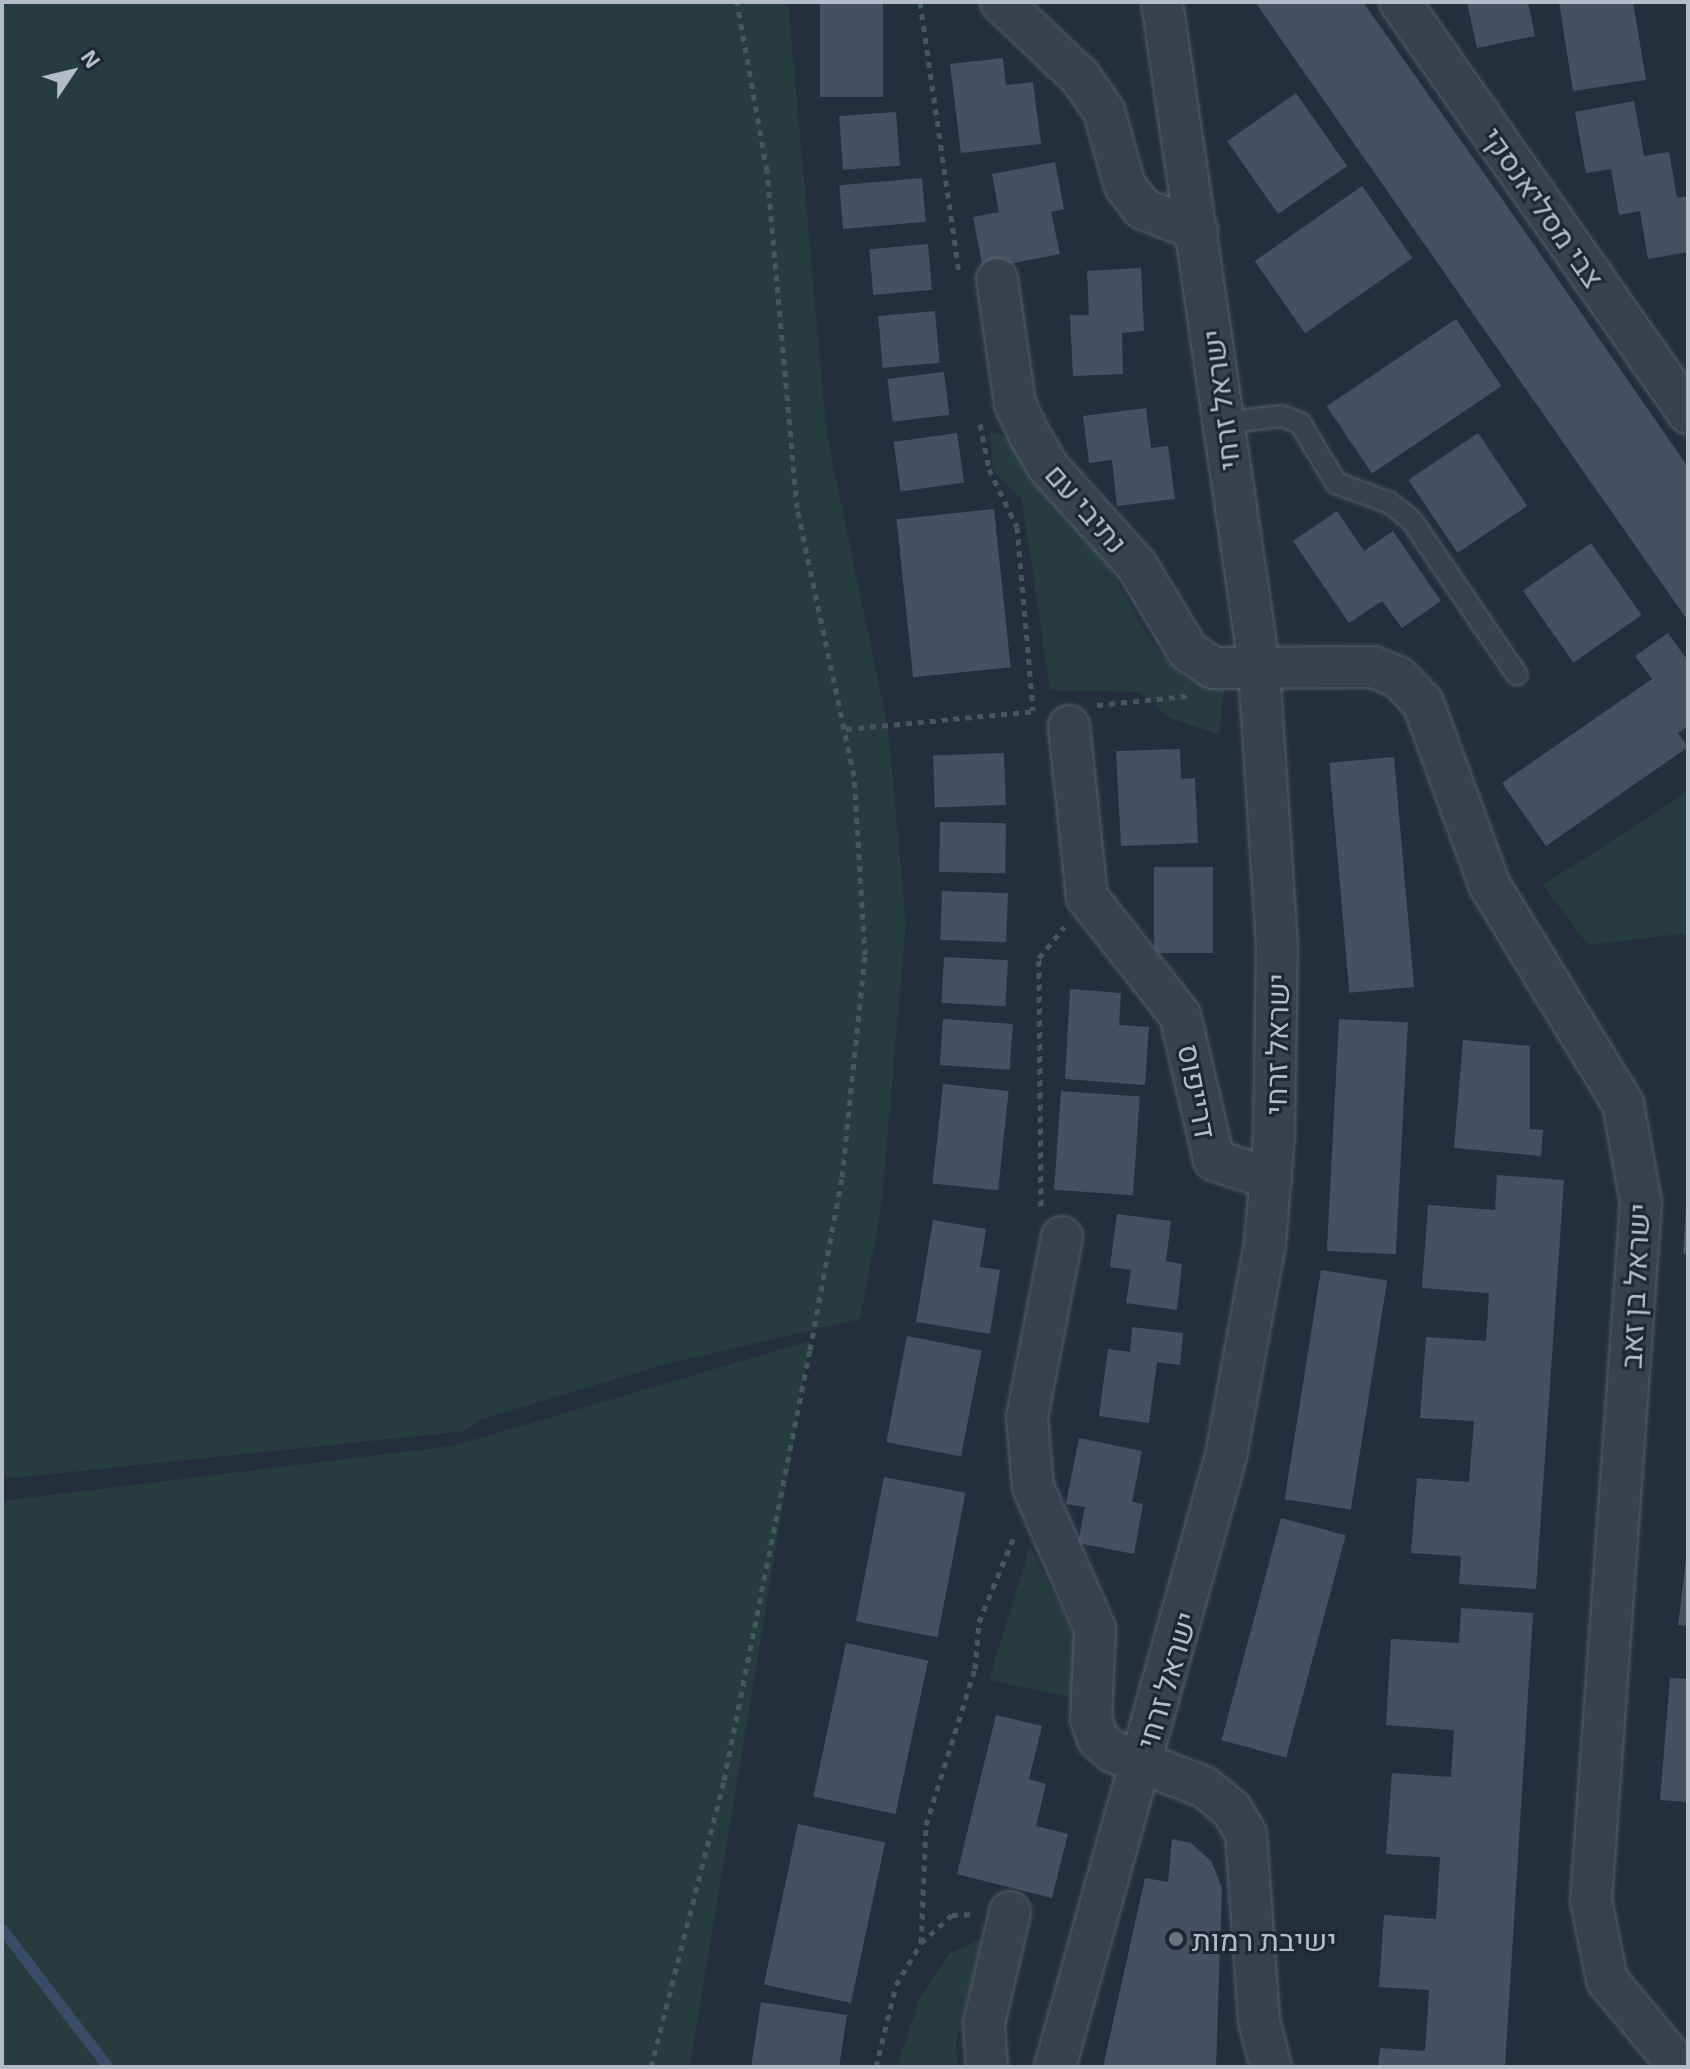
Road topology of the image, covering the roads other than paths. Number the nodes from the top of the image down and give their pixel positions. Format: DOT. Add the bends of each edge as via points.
graph roads {
  1 [pos="1001,2"];
  2 [pos="1162,2"];
  3 [pos="1400,2"];
  4 [pos="1197,230"];
  5 [pos="997,279"];
  6 [pos="1688,413"];
  7 [pos="1222,423"];
  8 [pos="1259,665"];
  9 [pos="1517,675"];
  10 [pos="1069,726"];
  11 [pos="1271,1179"];
  12 [pos="1062,1237"];
  13 [pos="1141,1762"];
  14 [pos="1010,1912"];
  15 [pos="987,2067"];
  16 [pos="1055,2067"];
  17 [pos="1271,2067"];
  18 [pos="1679,2067"];
  1 -- 4 [label="street" via="1080,77 1104,111 1125,186 1143,209"];
  2 -- 4 [label="street, ישראל זרחי"];
  3 -- 6 [label="street, צבי מסליאנסקי"];
  4 -- 7 [label="street, ישראל זרחי"];
  5 -- 8 [label="street, נתיבי עם" via="1015,404 1049,468 1137,566 1188,651 1213,668"];
  7 -- 8 [label="street, ישראל זרחי"];
  7 -- 9 [label="lane" via="1282,416 1300,423 1336,483 1390,503 1412,521"];
  8 -- 11 [label="street, ישראל זרחי" via="1277,947"];
  8 -- 18 [label="street, ישראל בן זאב" via="1373,667 1398,677 1423,703 1490,886 1623,1104 1641,1203 1591,1900 1607,1980"];
  10 -- 11 [label="street, דרייפוס" via="1087,897 1180,1015 1214,1160"];
  11 -- 13 [label="street, ישראל זרחי" via="1226,1456"];
  12 -- 13 [label="street" via="1027,1417 1033,1487 1095,1629 1091,1719 1098,1739"];
  13 -- 16 [label="street, ישראל זרחי"];
  13 -- 17 [label="street" via="1204,1787 1232,1810 1246,1834 1259,2021"];
  14 -- 15 [label="street" via="984,2024"];
}
